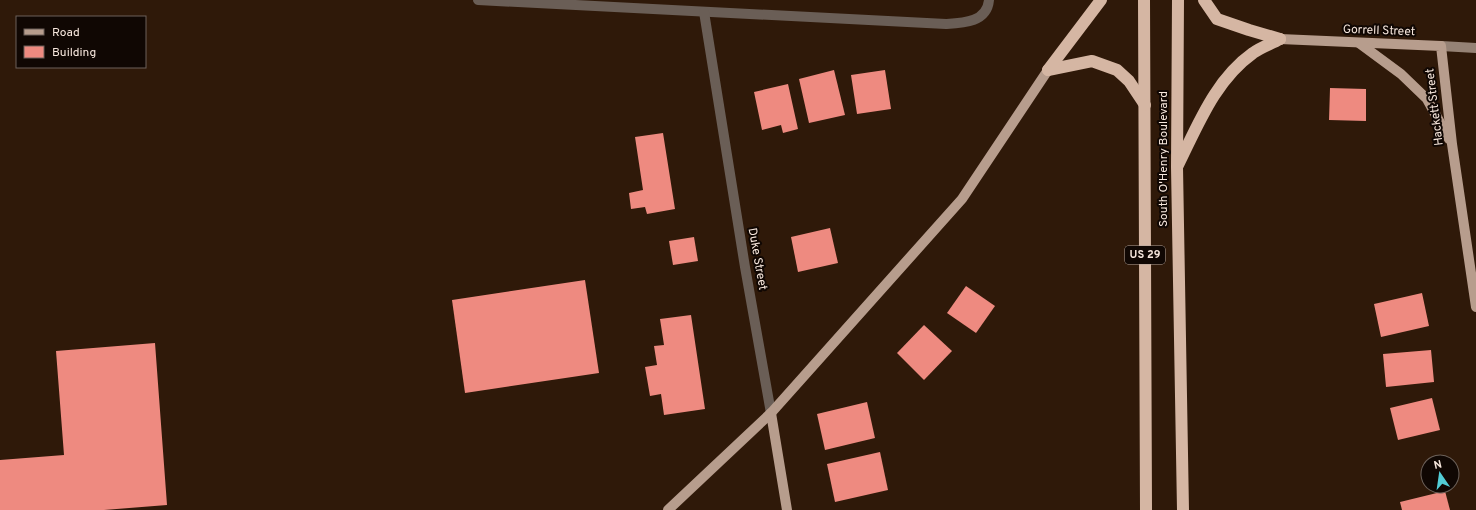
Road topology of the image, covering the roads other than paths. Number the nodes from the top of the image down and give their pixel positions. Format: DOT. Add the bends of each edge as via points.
graph roads {
  1 [pos="478,0"];
  2 [pos="988,0"];
  3 [pos="1101,0"];
  4 [pos="1144,0"];
  5 [pos="1178,0"];
  6 [pos="1204,0"];
  7 [pos="704,12"];
  8 [pos="1280,39"];
  9 [pos="1359,43"];
  10 [pos="1440,46"];
  11 [pos="1476,48"];
  12 [pos="1048,70"];
  13 [pos="1145,105"];
  14 [pos="1452,144"];
  15 [pos="1177,167"];
  16 [pos="1476,307"];
  17 [pos="771,413"];
  18 [pos="668,510"];
  19 [pos="787,510"];
  20 [pos="1146,510"];
  21 [pos="1184,510"];
  1 -- 7 [label="street"];
  2 -- 7 [label="street" via="982,17 965,23 946,24"];
  3 -- 12 [label="highway"];
  4 -- 13 [label="highway, South O'Henry Boulevard / US 29"];
  5 -- 15 [label="highway, South O'Henry Boulevard / US 29"];
  6 -- 8 [label="highway" via="1217,19"];
  7 -- 17 [label="street, Duke Street"];
  8 -- 9 [label="main road, Gorrell Street"];
  8 -- 15 [label="highway" via="1253,53 1232,71 1210,100"];
  9 -- 10 [label="main road, Gorrell Street"];
  9 -- 14 [label="main road" via="1401,74 1427,99"];
  10 -- 11 [label="street, Gorrell Street"];
  10 -- 14 [label="main road, Hackett Street"];
  12 -- 13 [label="highway" via="1092,61 1117,70 1129,81"];
  12 -- 17 [label="main road" via="962,199"];
  13 -- 20 [label="highway, South O'Henry Boulevard / US 29"];
  14 -- 16 [label="main road, Hackett Street"];
  15 -- 21 [label="highway, South O'Henry Boulevard / US 29"];
  17 -- 18 [label="main road"];
  17 -- 19 [label="main road, Duke Street"];
}
